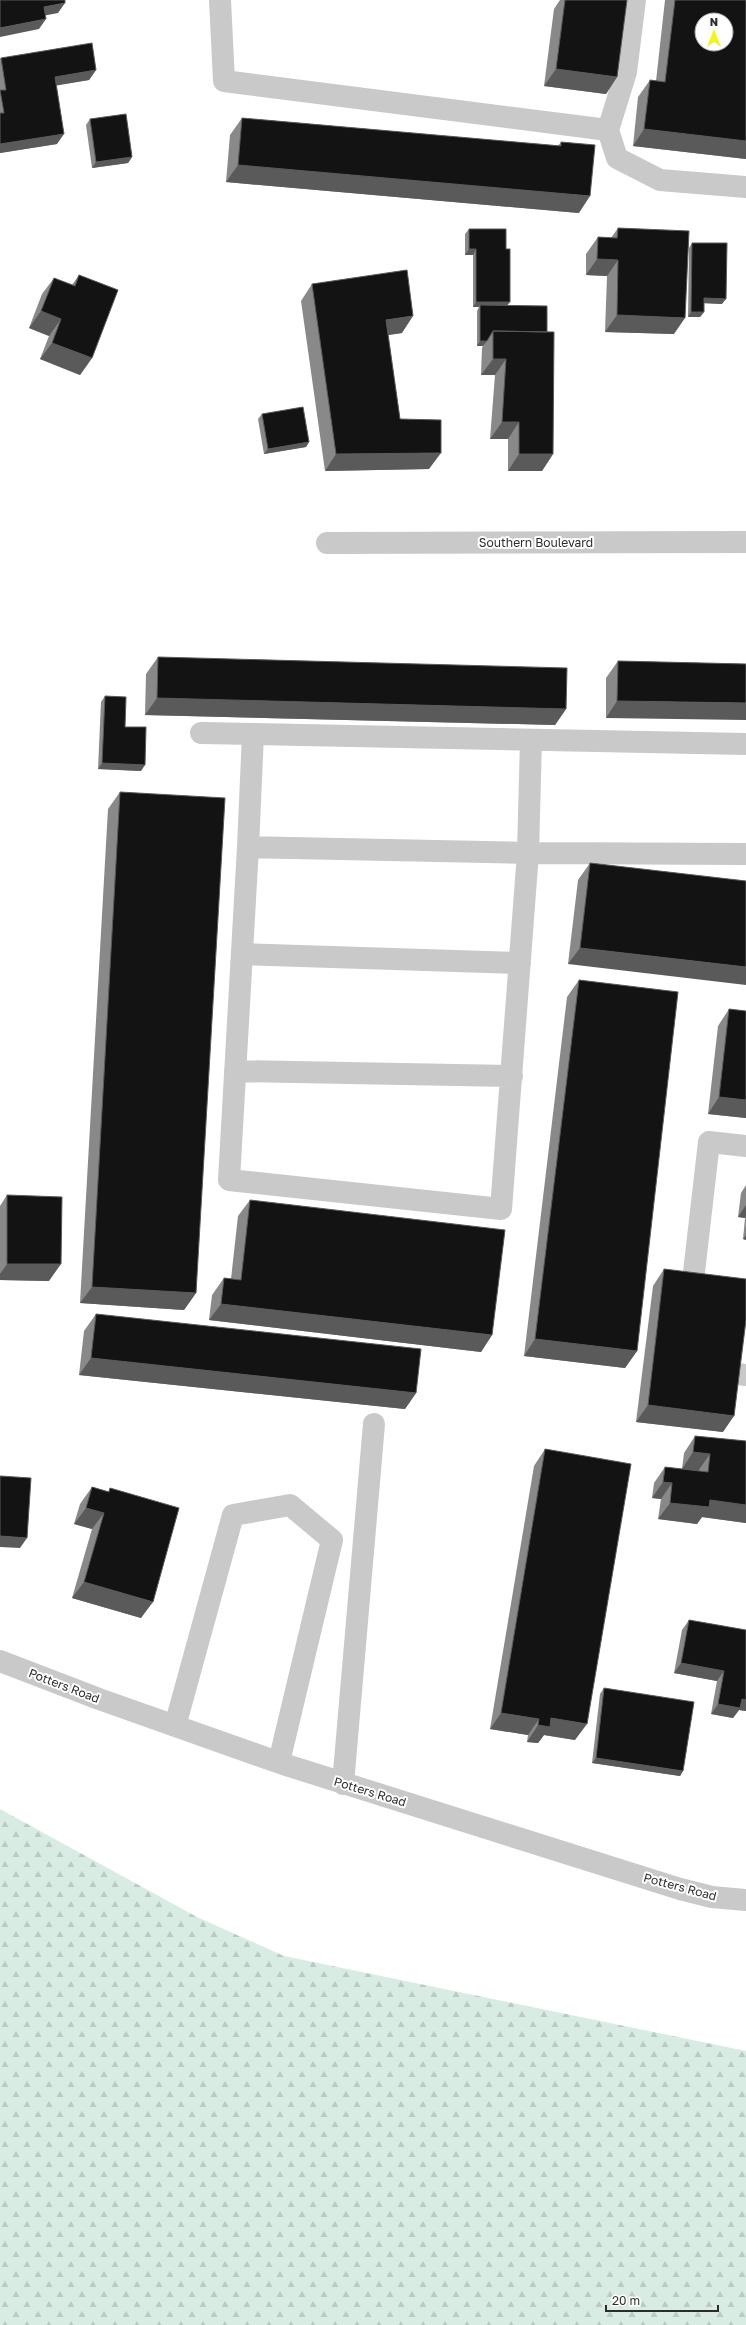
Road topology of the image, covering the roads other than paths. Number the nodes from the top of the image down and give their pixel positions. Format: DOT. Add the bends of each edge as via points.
graph roads {
  1 [pos="220,0"];
  2 [pos="635,0"];
  3 [pos="608,130"];
  4 [pos="746,187"];
  5 [pos="746,542"];
  6 [pos="326,543"];
  7 [pos="201,733"];
  8 [pos="253,734"];
  9 [pos="531,740"];
  10 [pos="746,744"];
  11 [pos="248,847"];
  12 [pos="528,853"];
  13 [pos="746,854"];
  14 [pos="242,954"];
  15 [pos="520,963"];
  16 [pos="236,1071"];
  17 [pos="512,1076"];
  18 [pos="746,1146"];
  19 [pos="694,1272"];
  20 [pos="374,1424"];
  21 [pos="0,1661"];
  22 [pos="175,1726"];
  23 [pos="278,1762"];
  24 [pos="343,1784"];
  25 [pos="746,1900"];
  1 -- 3 [label="street" via="224,81"];
  2 -- 3 [label="street" via="626,72"];
  3 -- 4 [label="street" via="617,158 660,180"];
  5 -- 6 [label="street, Southern Boulevard"];
  7 -- 8 [label="street"];
  8 -- 9 [label="street"];
  8 -- 11 [label="street"];
  9 -- 10 [label="street"];
  9 -- 12 [label="street"];
  11 -- 12 [label="street"];
  11 -- 14 [label="street"];
  12 -- 13 [label="street"];
  12 -- 15 [label="street"];
  14 -- 15 [label="street"];
  14 -- 16 [label="street"];
  15 -- 17 [label="street"];
  16 -- 17 [label="street"];
  16 -- 17 [label="street" via="229,1180 501,1209"];
  18 -- 19 [label="street" via="709,1142"];
  20 -- 24 [label="street"];
  21 -- 22 [label="street, Potters Road"];
  22 -- 23 [label="street, Potters Road"];
  22 -- 23 [label="street" via="234,1515 290,1505 332,1540"];
  23 -- 24 [label="street, Potters Road"];
  24 -- 25 [label="street, Potters Road" via="680,1888 712,1897"];
}
